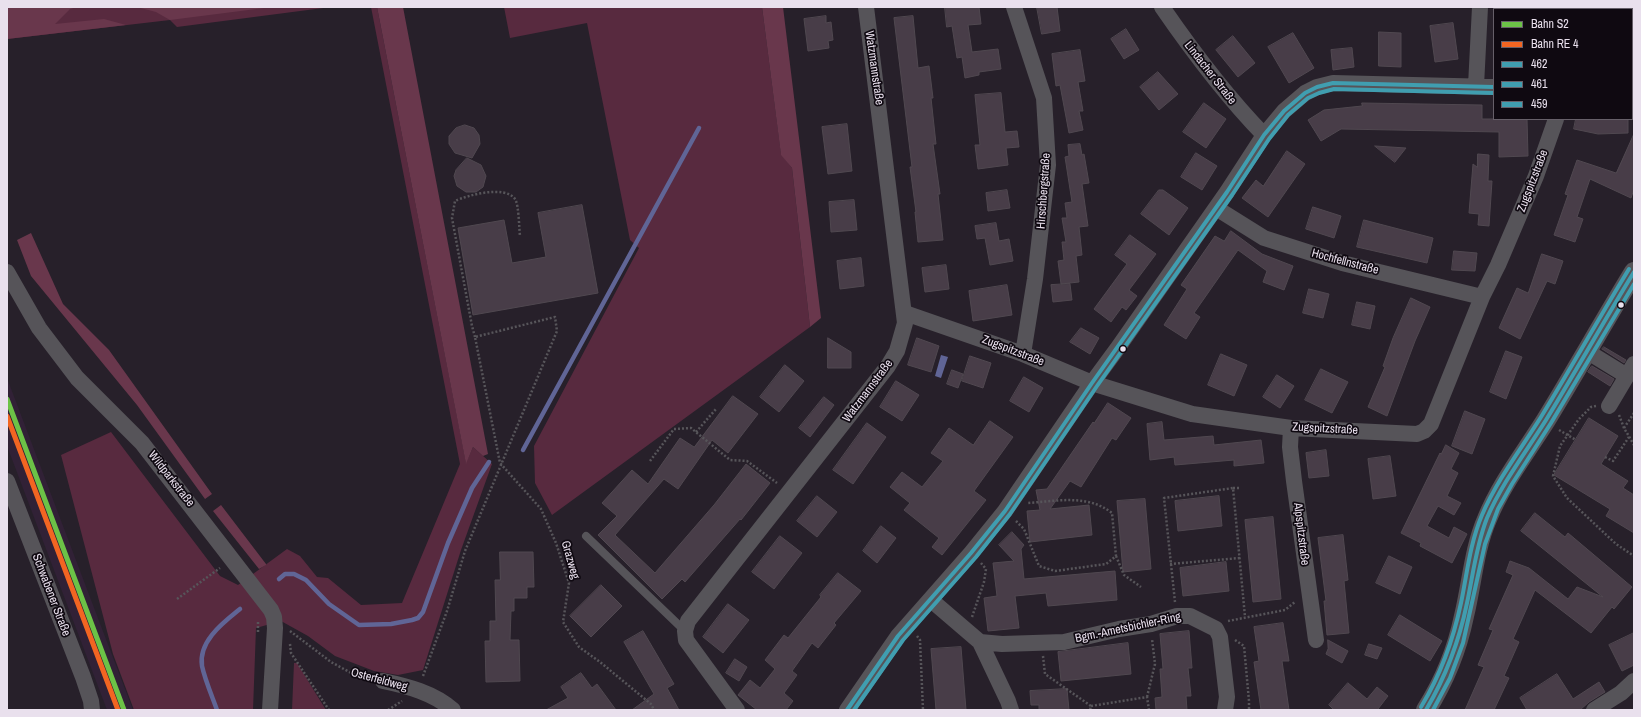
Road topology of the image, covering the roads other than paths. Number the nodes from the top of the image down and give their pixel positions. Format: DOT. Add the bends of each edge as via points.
graph roads {
  1 [pos="866,7"];
  2 [pos="1014,7"];
  3 [pos="1162,7"];
  4 [pos="1480,7"];
  5 [pos="1476,86"];
  6 [pos="1493,87"];
  7 [pos="1556,120"];
  8 [pos="1264,135"];
  9 [pos="1216,208"];
  10 [pos="7,272"];
  11 [pos="1634,272"];
  12 [pos="1482,297"];
  13 [pos="905,313"];
  14 [pos="1588,352"];
  15 [pos="1023,354"];
  16 [pos="1630,370"];
  17 [pos="1092,383"];
  18 [pos="1612,402"];
  19 [pos="1291,428"];
  20 [pos="7,481"];
  21 [pos="586,536"];
  22 [pos="931,600"];
  23 [pos="685,631"];
  24 [pos="1316,640"];
  25 [pos="980,642"];
  26 [pos="383,681"];
  27 [pos="1634,681"];
  28 [pos="92,710"];
  29 [pos="270,710"];
  30 [pos="453,710"];
  31 [pos="737,710"];
  32 [pos="847,710"];
  33 [pos="1011,710"];
  34 [pos="1226,710"];
  35 [pos="1426,710"];
  36 [pos="1594,710"];
  1 -- 13 [label="street, Watzmannstraße"];
  2 -- 15 [label="street, Hirschbergstraße" via="1044,98 1048,165 1036,272"];
  3 -- 8 [label="street, Lindacher Straße" via="1230,99"];
  4 -- 5 [label="street"];
  5 -- 6 [label="street"];
  5 -- 8 [label="street" via="1333,83 1317,87 1294,101"];
  7 -- 12 [label="street, Zugspitzstraße" via="1536,176"];
  8 -- 9 [label="street"];
  9 -- 12 [label="street, Hochfellnstraße" via="1264,238 1342,263"];
  9 -- 17 [label="street"];
  10 -- 29 [label="street, Wildparkstraße" via="39,328 77,378 142,443 271,610 275,628"];
  11 -- 14 [label="street"];
  12 -- 19 [label="street, Zugspitzstraße" via="1431,424 1424,431 1409,434"];
  13 -- 15 [label="street, Zugspitzstraße"];
  13 -- 23 [label="street, Watzmannstraße" via="903,336 898,351 888,366 688,621"];
  14 -- 16 [label="street"];
  14 -- 35 [label="street" via="1487,518 1477,548 1465,615 1451,664"];
  15 -- 17 [label="street, Zugspitzstraße"];
  16 -- 18 [label="street"];
  17 -- 19 [label="street, Zugspitzstraße" via="1192,414"];
  17 -- 22 [label="street" via="1007,508"];
  19 -- 24 [label="street, Alpspitzstraße" via="1290,447 1294,481"];
  20 -- 28 [label="street, Schwabener Straße" via="83,677"];
  21 -- 23 [label="lane"];
  22 -- 25 [label="street"];
  22 -- 32 [label="street" via="898,636"];
  23 -- 31 [label="street" via="686,640"];
  25 -- 33 [label="street"];
  25 -- 34 [label="street, Bgm.-Ametsbichler-Ring" via="1064,642 1177,616 1190,616 1212,627 1220,637 1227,697"];
  26 -- 30 [label="street, Osterfeldweg" via="428,694"];
  27 -- 36 [label="street" via="1621,693"];
}
